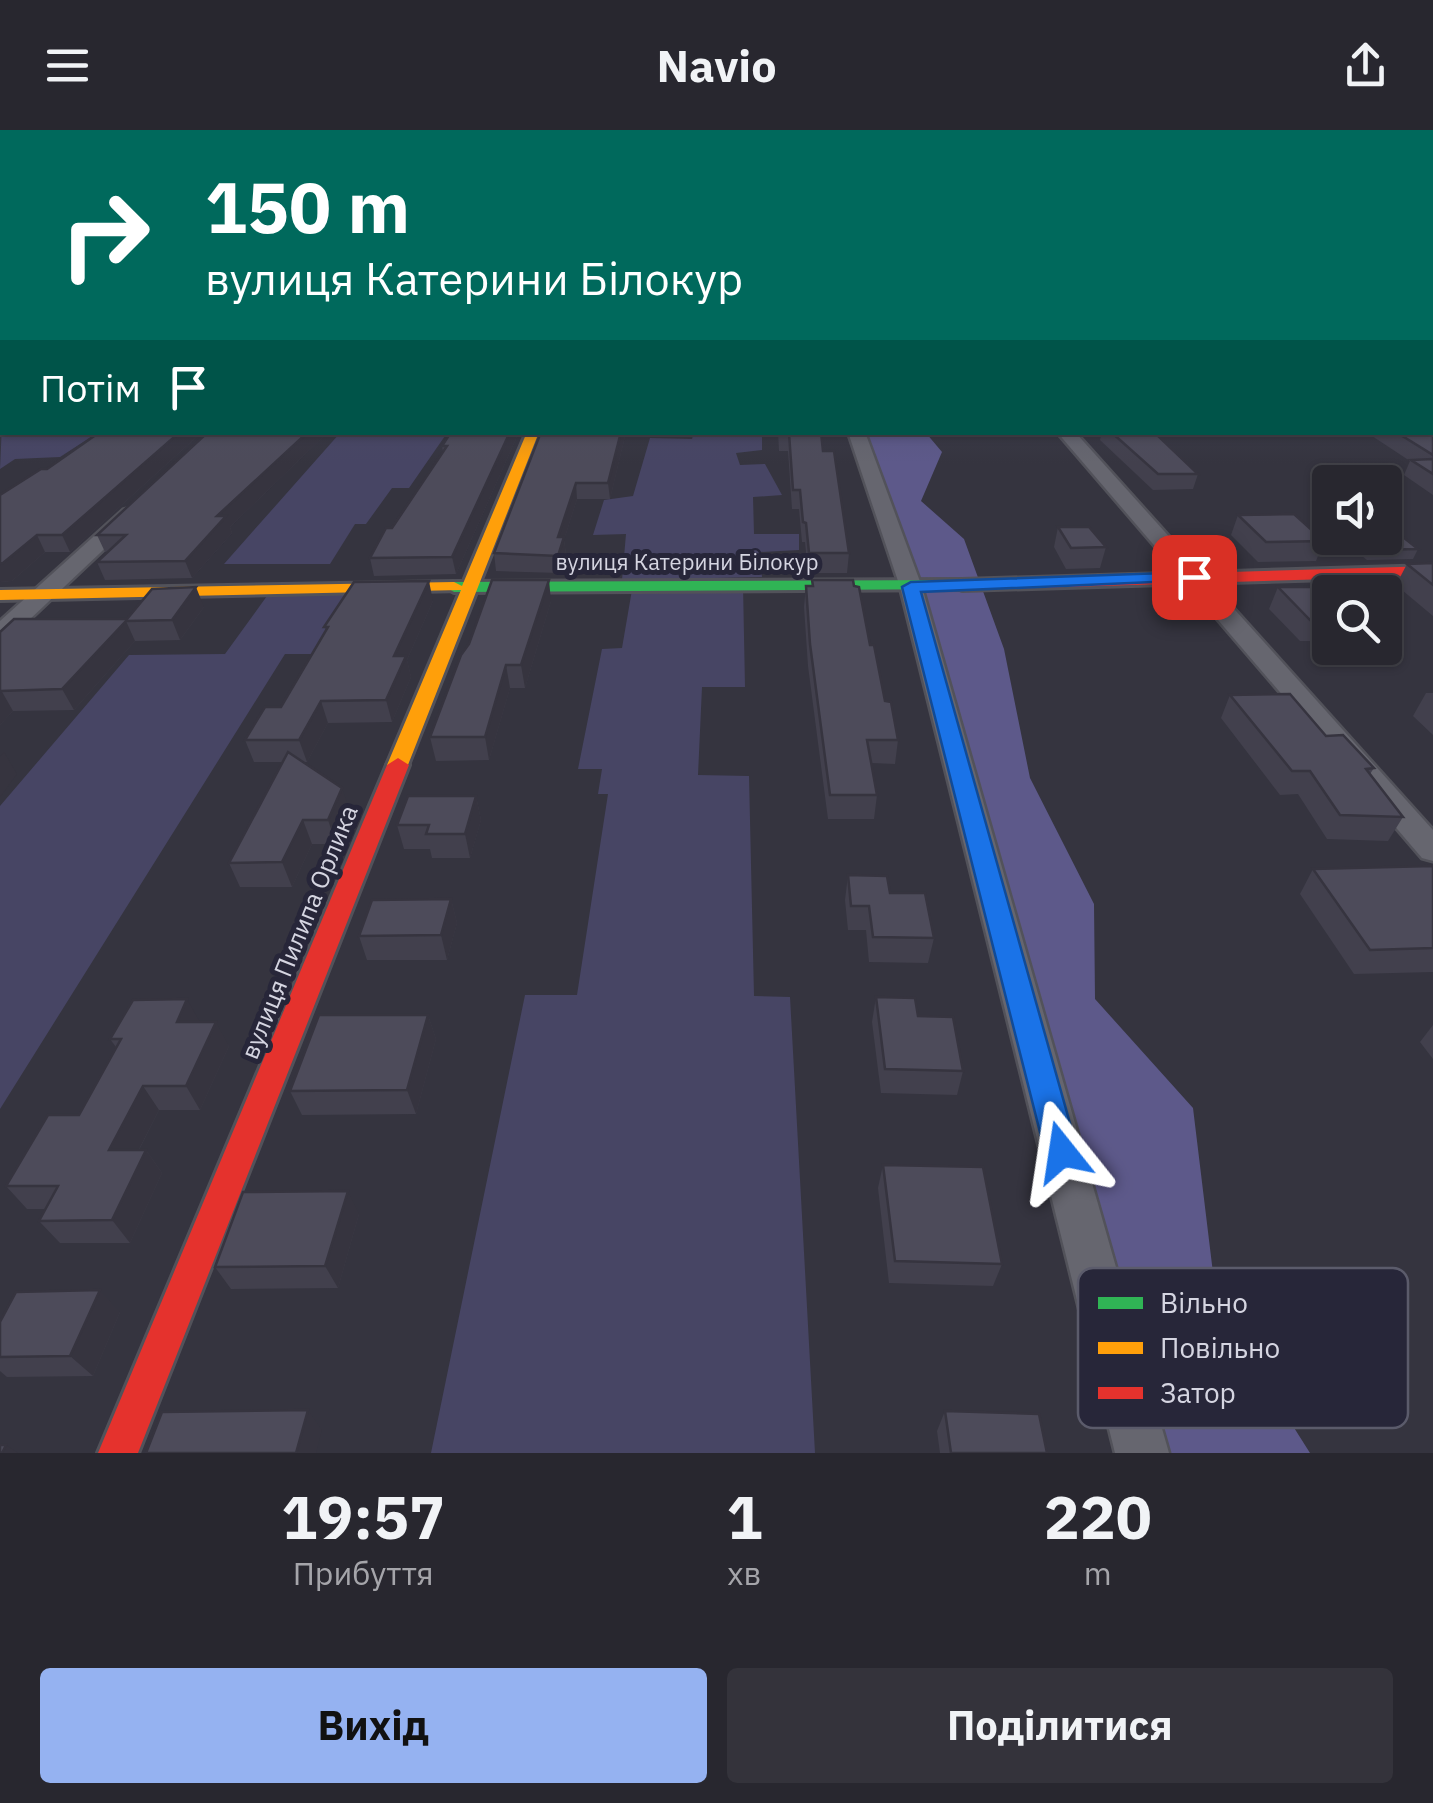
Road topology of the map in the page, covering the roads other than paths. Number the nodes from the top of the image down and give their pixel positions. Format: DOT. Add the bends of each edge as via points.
graph roads {
  1 [pos="532,435"];
  2 [pos="857,435"];
  3 [pos="1068,435"];
  4 [pos="141,504"];
  5 [pos="1433,571"];
  6 [pos="1194,577"];
  7 [pos="468,587"];
  8 [pos="911,587"];
  9 [pos="0,594"];
  10 [pos="44,594"];
  11 [pos="0,634"];
  12 [pos="1433,850"];
  13 [pos="1093,1268"];
  14 [pos="1135,1428"];
  15 [pos="118,1453"];
  16 [pos="1142,1453"];
  1 -- 7 [label="street, вулиця Пилипа Орлика"];
  2 -- 8 [label="street"];
  3 -- 6 [label="street"];
  4 -- 10 [label="street"];
  5 -- 6 [label="street, вулиця Катерини Білокур"];
  6 -- 8 [label="street, вулиця Катерини Білокур"];
  6 -- 12 [label="street"];
  7 -- 8 [label="street, вулиця Катерини Білокур"];
  7 -- 10 [label="street, вулиця Катерини Білокур"];
  7 -- 15 [label="street, вулиця Пилипа Орлика"];
  8 -- 13 [label="street"];
  9 -- 10 [label="street, вулиця Катерини Білокур"];
  10 -- 11 [label="street"];
  14 -- 16 [label="street"];
}
